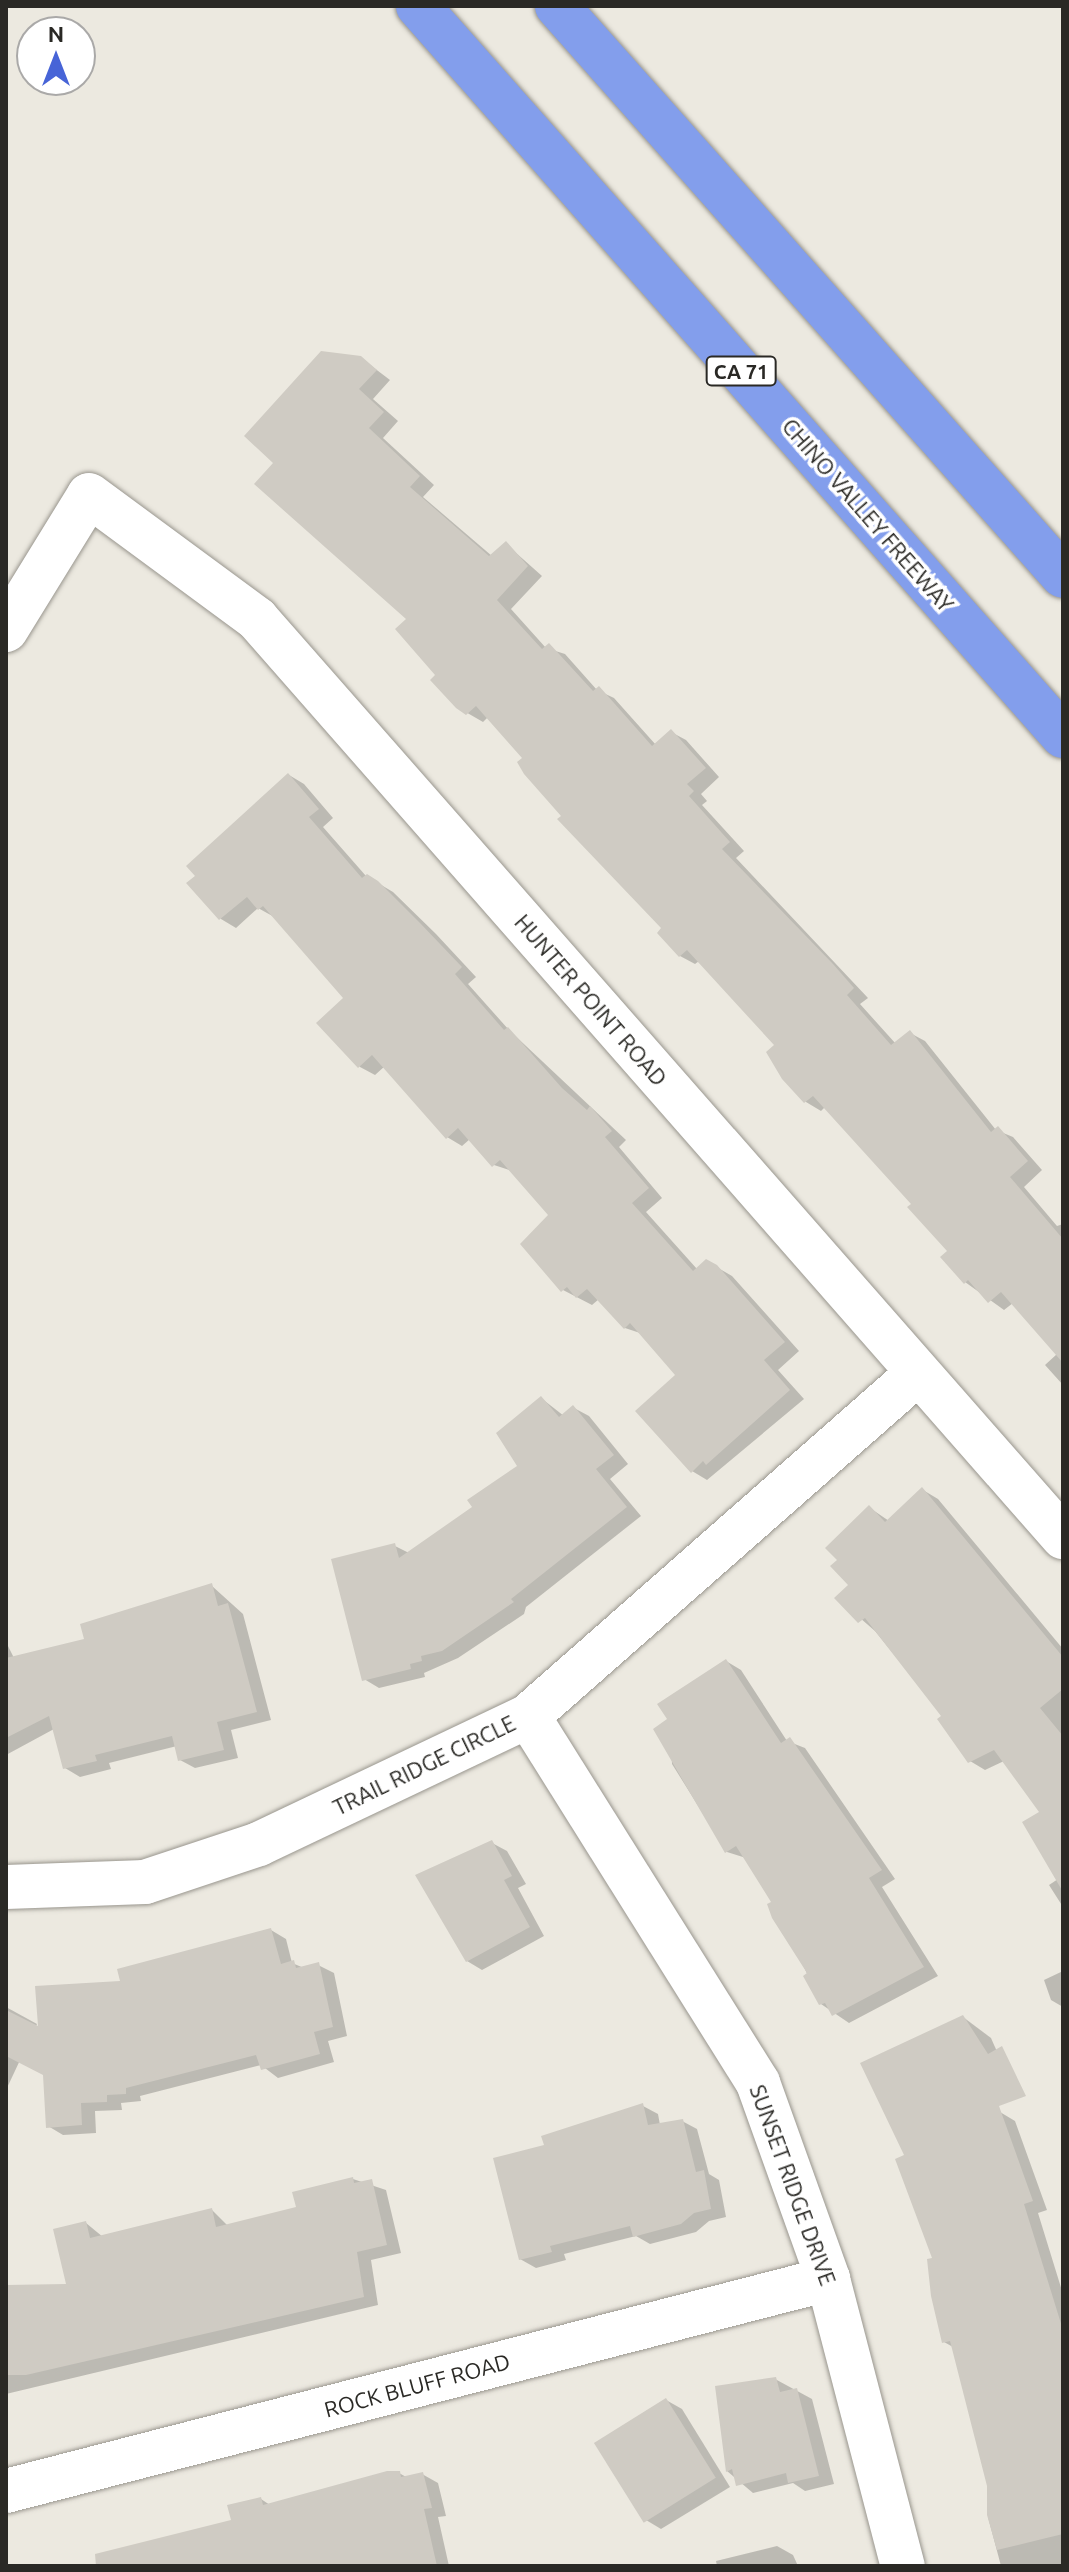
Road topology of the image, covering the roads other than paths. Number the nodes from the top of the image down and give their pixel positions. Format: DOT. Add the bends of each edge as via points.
graph roads {
  1 [pos="418,6"];
  2 [pos="557,6"];
  3 [pos="1063,576"];
  4 [pos="6,630"];
  5 [pos="1063,736"];
  6 [pos="918,1373"];
  7 [pos="1063,1537"];
  8 [pos="528,1716"];
  9 [pos="6,1887"];
  10 [pos="828,2279"];
  11 [pos="6,2491"];
  12 [pos="903,2566"];
  1 -- 5 [label="highway, CHINO VALLEY FREEWAY / CA 71"];
  2 -- 3 [label="highway"];
  4 -- 6 [label="street, HUNTER POINT ROAD" via="89,495 257,619"];
  6 -- 7 [label="street, HUNTER POINT ROAD"];
  6 -- 8 [label="street, TRAIL RIDGE CIRCLE"];
  8 -- 9 [label="street, TRAIL RIDGE CIRCLE" via="259,1844 145,1882"];
  8 -- 10 [label="street, SUNSET RIDGE DRIVE" via="758,2083"];
  10 -- 11 [label="street, ROCK BLUFF ROAD"];
  10 -- 12 [label="street, SUNSET RIDGE DRIVE"];
}
